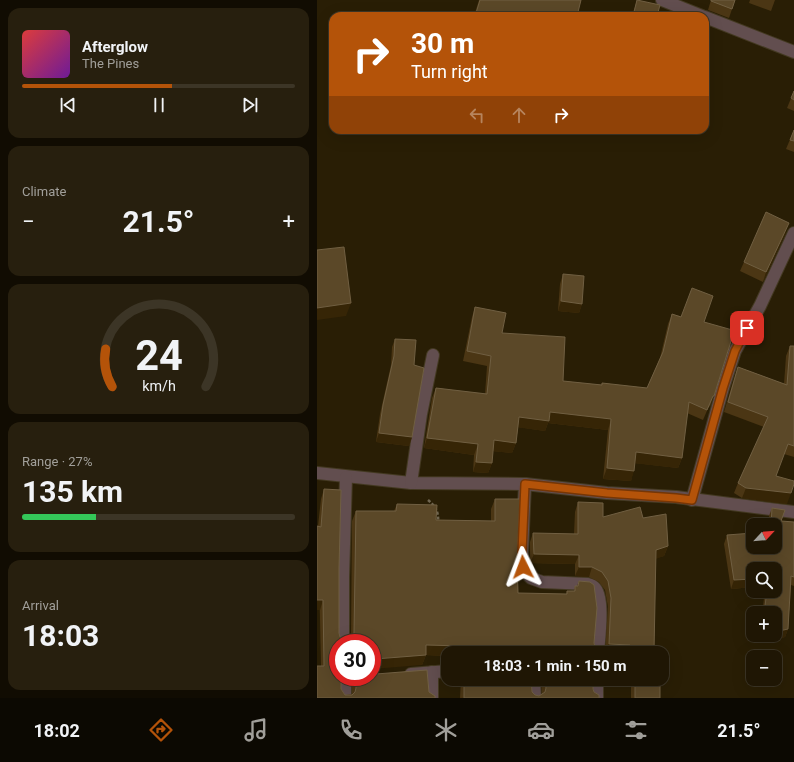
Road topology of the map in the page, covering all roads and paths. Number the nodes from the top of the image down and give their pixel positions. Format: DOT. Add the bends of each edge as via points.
graph roads {
  1 [pos="663,0"];
  2 [pos="692,12"];
  3 [pos="709,19"];
  4 [pos="794,52"];
  5 [pos="794,233"];
  6 [pos="433,356"];
  7 [pos="317,474"];
  8 [pos="345,477"];
  9 [pos="411,483"];
  10 [pos="525,484"];
  11 [pos="692,500"];
  12 [pos="794,512"];
  13 [pos="438,529"];
  14 [pos="343,634"];
  15 [pos="598,646"];
  16 [pos="441,671"];
  17 [pos="432,672"];
  18 [pos="402,674"];
  19 [pos="345,686"];
  20 [pos="534,686"];
  21 [pos="597,686"];
  22 [pos="345,698"];
  23 [pos="432,698"];
  24 [pos="535,698"];
  25 [pos="597,698"];
  1 -- 2 [label="street"];
  3 -- 4 [label="street"];
  5 -- 11 [label="street" via="760,306 735,351"];
  6 -- 9 [label="street"];
  7 -- 8 [label="street"];
  8 -- 9 [label="street"];
  8 -- 14 [label="street"];
  9 -- 10 [label="street"];
  9 -- 13 [label="path" via="439,514"];
  10 -- 11 [label="street"];
  10 -- 15 [label="street" via="522,552 526,574 542,582 588,584 594,587 599,595 600,608"];
  11 -- 12 [label="street"];
  16 -- 17 [label="street"];
  17 -- 18 [label="street"];
  17 -- 23 [label="street"];
  19 -- 22 [label="street"];
  20 -- 24 [label="street"];
  21 -- 25 [label="street"];
}
